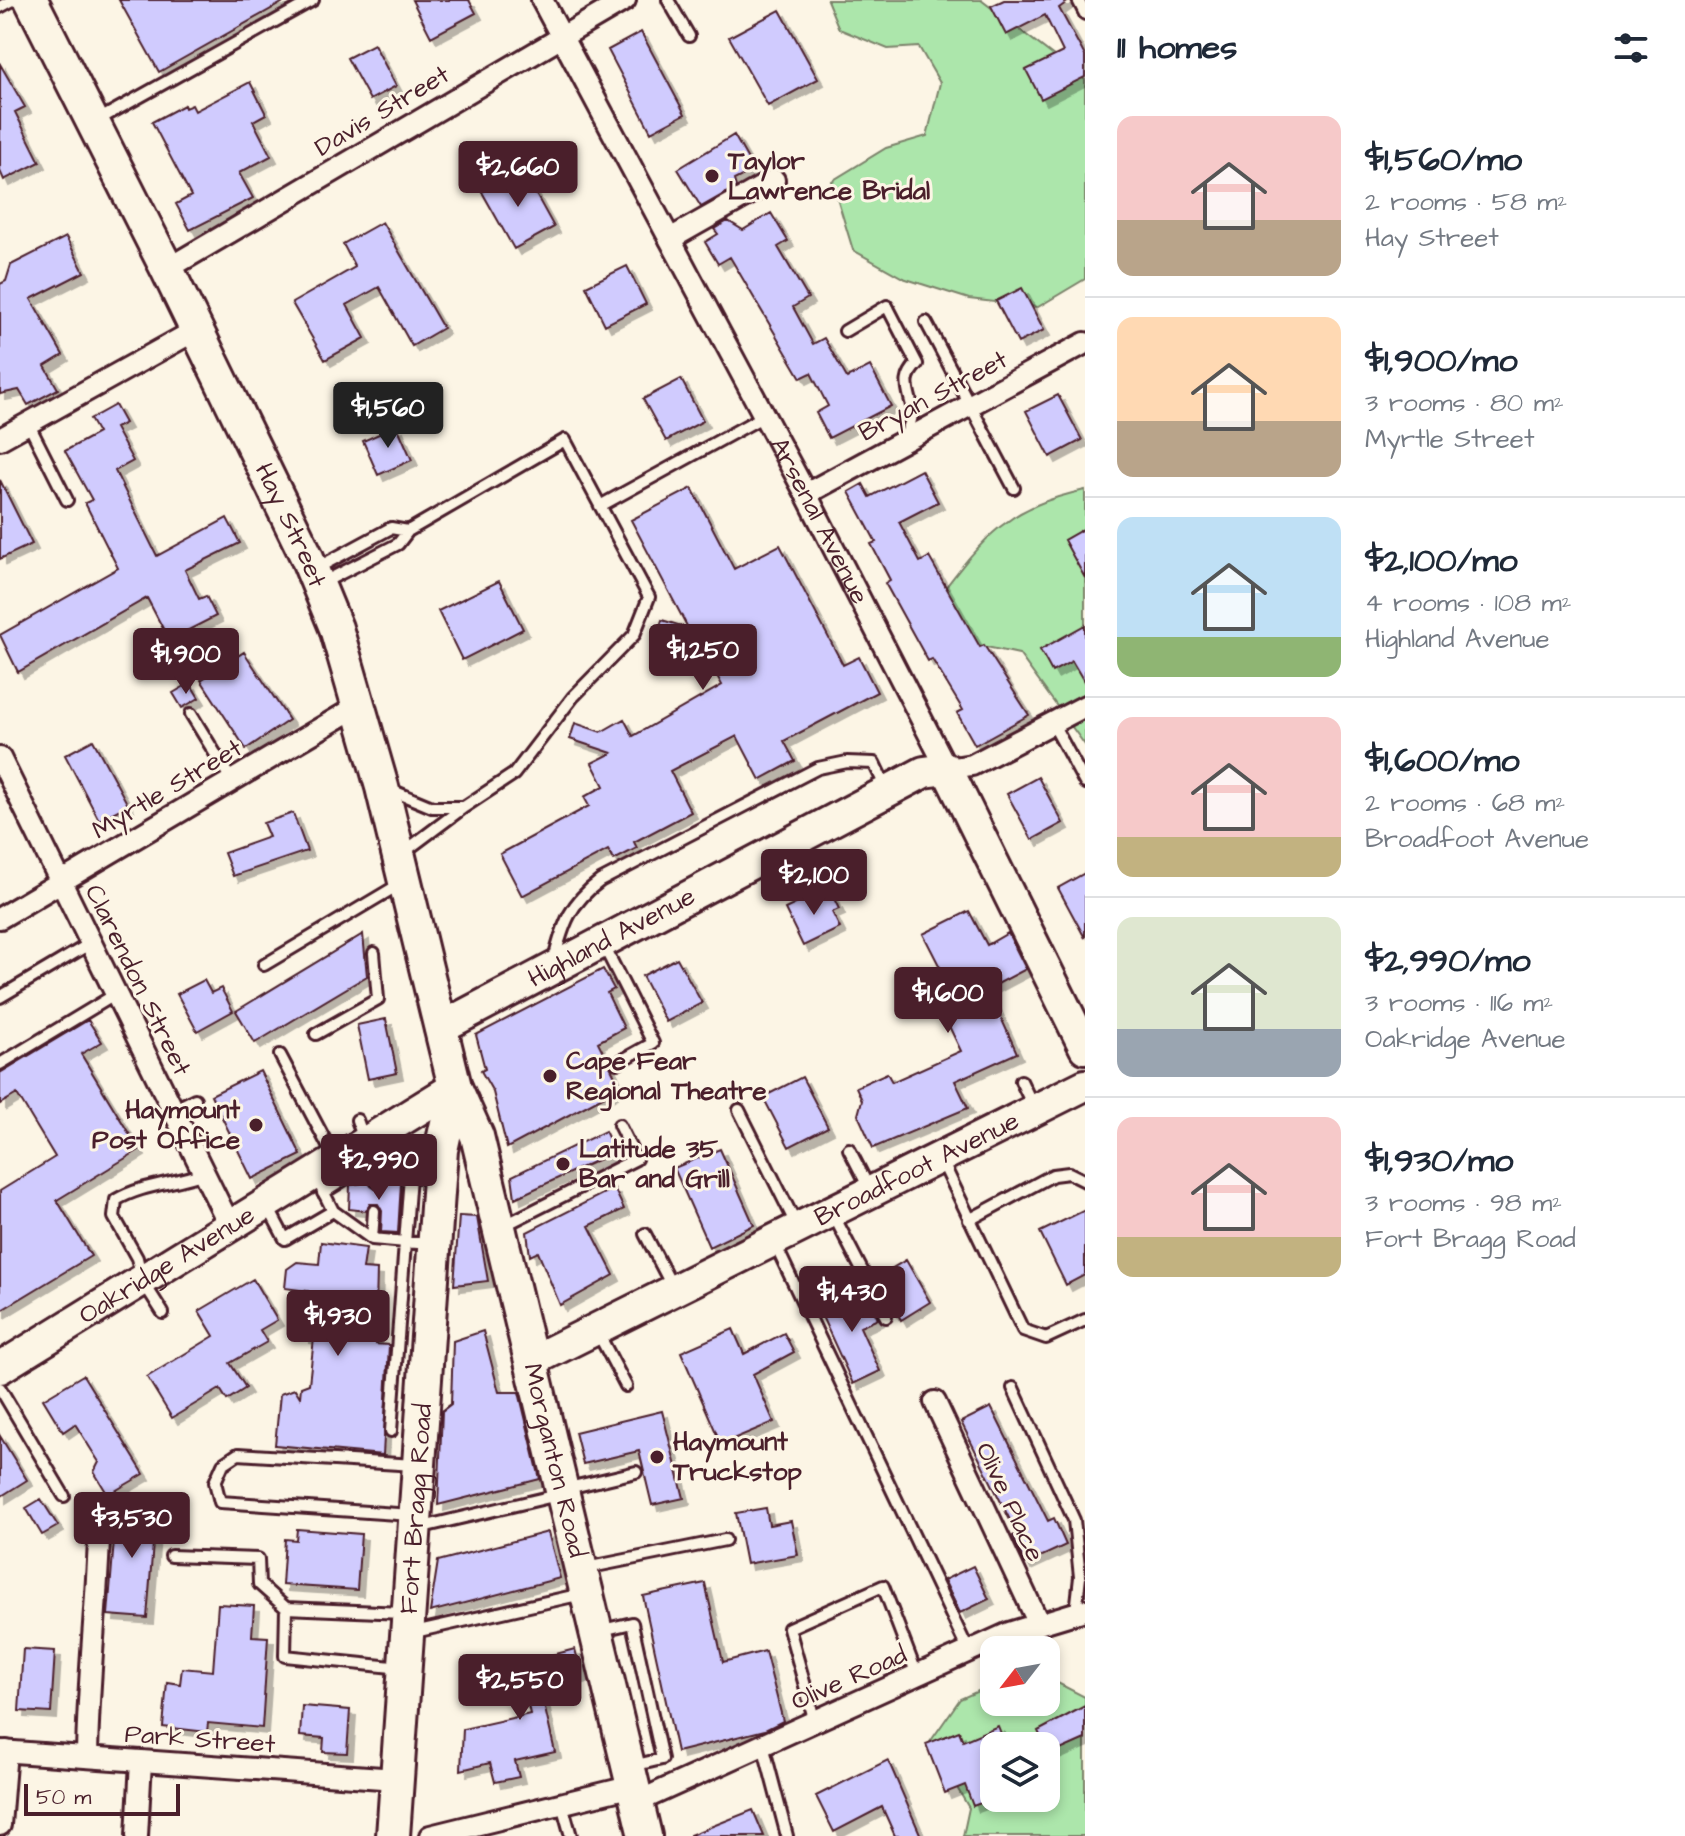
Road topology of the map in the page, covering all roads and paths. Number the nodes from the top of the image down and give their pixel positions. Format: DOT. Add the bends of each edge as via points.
graph roads {
  1 [pos="13,0"];
  2 [pos="31,0"];
  3 [pos="313,0"];
  4 [pos="542,0"];
  5 [pos="625,0"];
  6 [pos="668,0"];
  7 [pos="1078,0"];
  8 [pos="0,7"];
  9 [pos="1085,14"];
  10 [pos="560,35"];
  11 [pos="689,36"];
  12 [pos="93,123"];
  13 [pos="774,180"];
  14 [pos="670,239"];
  15 [pos="167,269"];
  16 [pos="926,322"];
  17 [pos="196,330"];
  18 [pos="845,331"];
  19 [pos="1083,349"];
  20 [pos="970,405"];
  21 [pos="764,416"];
  22 [pos="28,423"];
  23 [pos="0,439"];
  24 [pos="904,441"];
  25 [pos="1014,488"];
  26 [pos="806,494"];
  27 [pos="67,500"];
  28 [pos="600,506"];
  29 [pos="408,531"];
  30 [pos="315,577"];
  31 [pos="360,705"];
  32 [pos="1085,706"];
  33 [pos="191,714"];
  34 [pos="1053,724"];
  35 [pos="0,758"];
  36 [pos="947,769"];
  37 [pos="232,781"];
  38 [pos="1085,783"];
  39 [pos="382,787"];
  40 [pos="888,791"];
  41 [pos="464,807"];
  42 [pos="402,868"];
  43 [pos="61,882"];
  44 [pos="0,918"];
  45 [pos="91,943"];
  46 [pos="602,943"];
  47 [pos="374,953"];
  48 [pos="264,965"];
  49 [pos="552,970"];
  50 [pos="116,994"];
  51 [pos="0,997"];
  52 [pos="440,1028"];
  53 [pos="316,1034"];
  54 [pos="1085,1048"];
  55 [pos="280,1055"];
  56 [pos="617,1063"];
  57 [pos="0,1064"];
  58 [pos="1021,1081"];
  59 [pos="1085,1085"];
  60 [pos="455,1087"];
  61 [pos="195,1099"];
  62 [pos="173,1110"];
  63 [pos="739,1110"];
  64 [pos="1035,1110"];
  65 [pos="619,1125"];
  66 [pos="362,1130"];
  67 [pos="849,1149"];
  68 [pos="940,1158"];
  69 [pos="204,1173"];
  70 [pos="325,1175"];
  71 [pos="487,1175"];
  72 [pos="376,1177"];
  73 [pos="430,1179"];
  74 [pos="1085,1181"];
  75 [pos="871,1192"];
  76 [pos="266,1203"];
  77 [pos="333,1211"];
  78 [pos="374,1211"];
  79 [pos="832,1211"];
  80 [pos="969,1220"];
  81 [pos="230,1226"];
  82 [pos="500,1228"];
  83 [pos="645,1234"];
  84 [pos="786,1234"];
  85 [pos="372,1239"];
  86 [pos="421,1243"];
  87 [pos="142,1280"];
  88 [pos="674,1290"];
  89 [pos="163,1313"];
  90 [pos="886,1317"];
  91 [pos="1085,1320"];
  92 [pos="596,1329"];
  93 [pos="532,1361"];
  94 [pos="0,1368"];
  95 [pos="626,1386"];
  96 [pos="0,1388"];
  97 [pos="1013,1388"];
  98 [pos="935,1402"];
  99 [pos="391,1431"];
  100 [pos="421,1465"];
  101 [pos="636,1472"];
  102 [pos="563,1491"];
  103 [pos="64,1496"];
  104 [pos="100,1506"];
  105 [pos="416,1522"];
  106 [pos="725,1540"];
  107 [pos="171,1556"];
  108 [pos="585,1581"];
  109 [pos="286,1608"];
  110 [pos="1081,1611"];
  111 [pos="408,1623"];
  112 [pos="1039,1624"];
  113 [pos="969,1652"];
  114 [pos="405,1668"];
  115 [pos="917,1675"];
  116 [pos="815,1722"];
  117 [pos="763,1745"];
  118 [pos="3,1751"];
  119 [pos="87,1757"];
  120 [pos="141,1761"];
  121 [pos="396,1779"];
  122 [pos="633,1785"];
  123 [pos="562,1804"];
  124 [pos="0,1825"];
  125 [pos="137,1836"];
  126 [pos="393,1836"];
  127 [pos="430,1836"];
  128 [pos="571,1836"];
  129 [pos="645,1836"];
  130 [pos="787,1836"];
  1 -- 8 [label="lane"];
  2 -- 12 [label="main road, Hay Street"];
  3 -- 12 [label="lane"];
  4 -- 10 [label="street, Arsenal Avenue"];
  5 -- 10 [label="street, Davis Street"];
  6 -- 11 [label="lane"];
  7 -- 9 [label="lane"];
  10 -- 14 [label="street, Arsenal Avenue"];
  10 -- 15 [label="street, Davis Street"];
  12 -- 15 [label="main road, Hay Street"];
  13 -- 14 [label="street"];
  14 -- 21 [label="street, Arsenal Avenue"];
  15 -- 17 [label="main road, Hay Street"];
  16 -- 20 [label="lane"];
  17 -- 22 [label="street"];
  17 -- 30 [label="main road, Hay Street"];
  18 -- 24 [label="lane" via="887,306 917,364 906,381 912,406"];
  19 -- 20 [label="street, Bryan Street"];
  20 -- 24 [label="street, Bryan Street"];
  20 -- 25 [label="lane"];
  21 -- 26 [label="street, Arsenal Avenue"];
  21 -- 28 [label="lane"];
  22 -- 23 [label="street"];
  22 -- 27 [label="lane"];
  24 -- 26 [label="street, Bryan Street"];
  26 -- 36 [label="street, Arsenal Avenue"];
  28 -- 29 [label="lane" via="565,440"];
  28 -- 41 [label="lane" via="649,597 634,635 573,697 514,774"];
  29 -- 30 [label="lane" via="398,544"];
  29 -- 30 [label="lane" via="391,528"];
  30 -- 31 [label="main road, Hay Street"];
  31 -- 37 [label="street, Myrtle Street"];
  31 -- 39 [label="main road, Hay Street"];
  32 -- 34 [label="street, Highland Avenue"];
  33 -- 37 [label="lane"];
  34 -- 36 [label="street, Highland Avenue" via="972,765"];
  34 -- 38 [label="lane"];
  35 -- 43 [label="street, Clarendon Street"];
  36 -- 40 [label="street, Highland Avenue" via="924,772"];
  36 -- 54 [label="street, Arsenal Avenue"];
  37 -- 43 [label="street, Myrtle Street"];
  39 -- 41 [label="lane" via="432,807"];
  39 -- 42 [label="main road, Hay Street"];
  40 -- 46 [label="street, Highland Avenue"];
  40 -- 49 [label="lane" via="874,763 818,768 600,881 564,918"];
  41 -- 42 [label="lane"];
  42 -- 48 [label="lane"];
  42 -- 52 [label="main road, Hay Street"];
  43 -- 44 [label="street, Myrtle Street"];
  43 -- 45 [label="street, Clarendon Street"];
  45 -- 50 [label="street, Clarendon Street"];
  45 -- 51 [label="lane"];
  46 -- 49 [label="street, Highland Avenue"];
  46 -- 56 [label="lane" via="653,1043"];
  47 -- 53 [label="lane" via="378,999"];
  49 -- 52 [label="street, Highland Avenue"];
  50 -- 57 [label="lane"];
  50 -- 62 [label="street, Clarendon Street"];
  52 -- 60 [label="main road, Hay Street"];
  55 -- 70 [label="lane"];
  58 -- 64 [label="lane"];
  59 -- 64 [label="street, Broadfoot Avenue"];
  60 -- 66 [label="street, Oakridge Avenue"];
  60 -- 71 [label="main road, Morganton Road"];
  60 -- 73 [label="main road, Fort Bragg Road"];
  61 -- 62 [label="lane"];
  62 -- 69 [label="street, Clarendon Street"];
  63 -- 84 [label="lane"];
  64 -- 68 [label="street, Broadfoot Avenue"];
  65 -- 82 [label="lane" via="636,1159"];
  66 -- 70 [label="street, Oakridge Avenue"];
  66 -- 72 [label="lane"];
  67 -- 75 [label="lane"];
  68 -- 75 [label="street, Broadfoot Avenue"];
  68 -- 80 [label="lane"];
  69 -- 81 [label="street, Clarendon Street"];
  69 -- 87 [label="lane" via="136,1188 116,1200 114,1217 137,1258"];
  70 -- 72 [label="lane"];
  70 -- 76 [label="street, Oakridge Avenue"];
  70 -- 77 [label="lane"];
  71 -- 73 [label="main road"];
  71 -- 82 [label="main road, Morganton Road"];
  72 -- 73 [label="lane"];
  73 -- 86 [label="main road, Fort Bragg Road"];
  74 -- 80 [label="lane" via="1069,1173 1053,1175"];
  75 -- 79 [label="street, Broadfoot Avenue"];
  76 -- 77 [label="lane" via="285,1239"];
  76 -- 81 [label="street, Oakridge Avenue"];
  77 -- 85 [label="lane"];
  78 -- 85 [label="lane"];
  79 -- 84 [label="street, Broadfoot Avenue"];
  79 -- 90 [label="lane"];
  80 -- 91 [label="lane" via="1023,1330 1046,1338"];
  81 -- 87 [label="street, Oakridge Avenue"];
  82 -- 93 [label="main road, Morganton Road"];
  83 -- 88 [label="lane"];
  84 -- 88 [label="street, Broadfoot Avenue"];
  84 -- 113 [label="lane"];
  85 -- 86 [label="lane"];
  86 -- 99 [label="lane"];
  86 -- 100 [label="main road, Fort Bragg Road"];
  87 -- 89 [label="lane"];
  87 -- 94 [label="street, Oakridge Avenue"];
  88 -- 92 [label="street, Broadfoot Avenue"];
  92 -- 93 [label="street, Broadfoot Avenue"];
  92 -- 95 [label="lane"];
  93 -- 102 [label="main road, Morganton Road"];
  96 -- 103 [label="lane"];
  97 -- 110 [label="lane" via="1074,1520"];
  98 -- 112 [label="street, Olive Place"];
  100 -- 105 [label="main road, Fort Bragg Road"];
  100 -- 105 [label="lane" via="238,1454 223,1464 215,1482 220,1502"];
  101 -- 102 [label="lane"];
  102 -- 105 [label="lane"];
  102 -- 108 [label="main road, Morganton Road"];
  104 -- 119 [label="street"];
  105 -- 111 [label="main road, Fort Bragg Road"];
  106 -- 108 [label="lane"];
  107 -- 109 [label="lane" via="258,1559 259,1584"];
  108 -- 111 [label="lane"];
  108 -- 122 [label="main road, Morganton Road"];
  109 -- 111 [label="lane"];
  109 -- 114 [label="lane" via="285,1656"];
  110 -- 112 [label="street, Olive Road"];
  111 -- 114 [label="main road, Fort Bragg Road"];
  112 -- 113 [label="street, Olive Road"];
  113 -- 115 [label="street, Olive Road"];
  114 -- 121 [label="main road, Fort Bragg Road"];
  115 -- 116 [label="street, Olive Road"];
  115 -- 116 [label="lane" via="883,1586 838,1605 789,1628"];
  116 -- 117 [label="street, Olive Road"];
  117 -- 122 [label="street, Olive Road"];
  117 -- 130 [label="lane"];
  118 -- 119 [label="street, Park Street"];
  118 -- 124 [label="street"];
  119 -- 120 [label="street, Park Street"];
  120 -- 121 [label="street, Park Street"];
  120 -- 125 [label="street"];
  121 -- 126 [label="main road, Fort Bragg Road"];
  122 -- 123 [label="street, Olive Road"];
  122 -- 129 [label="main road, Morganton Road"];
  123 -- 127 [label="street, Olive Road"];
  123 -- 128 [label="lane"];
}
